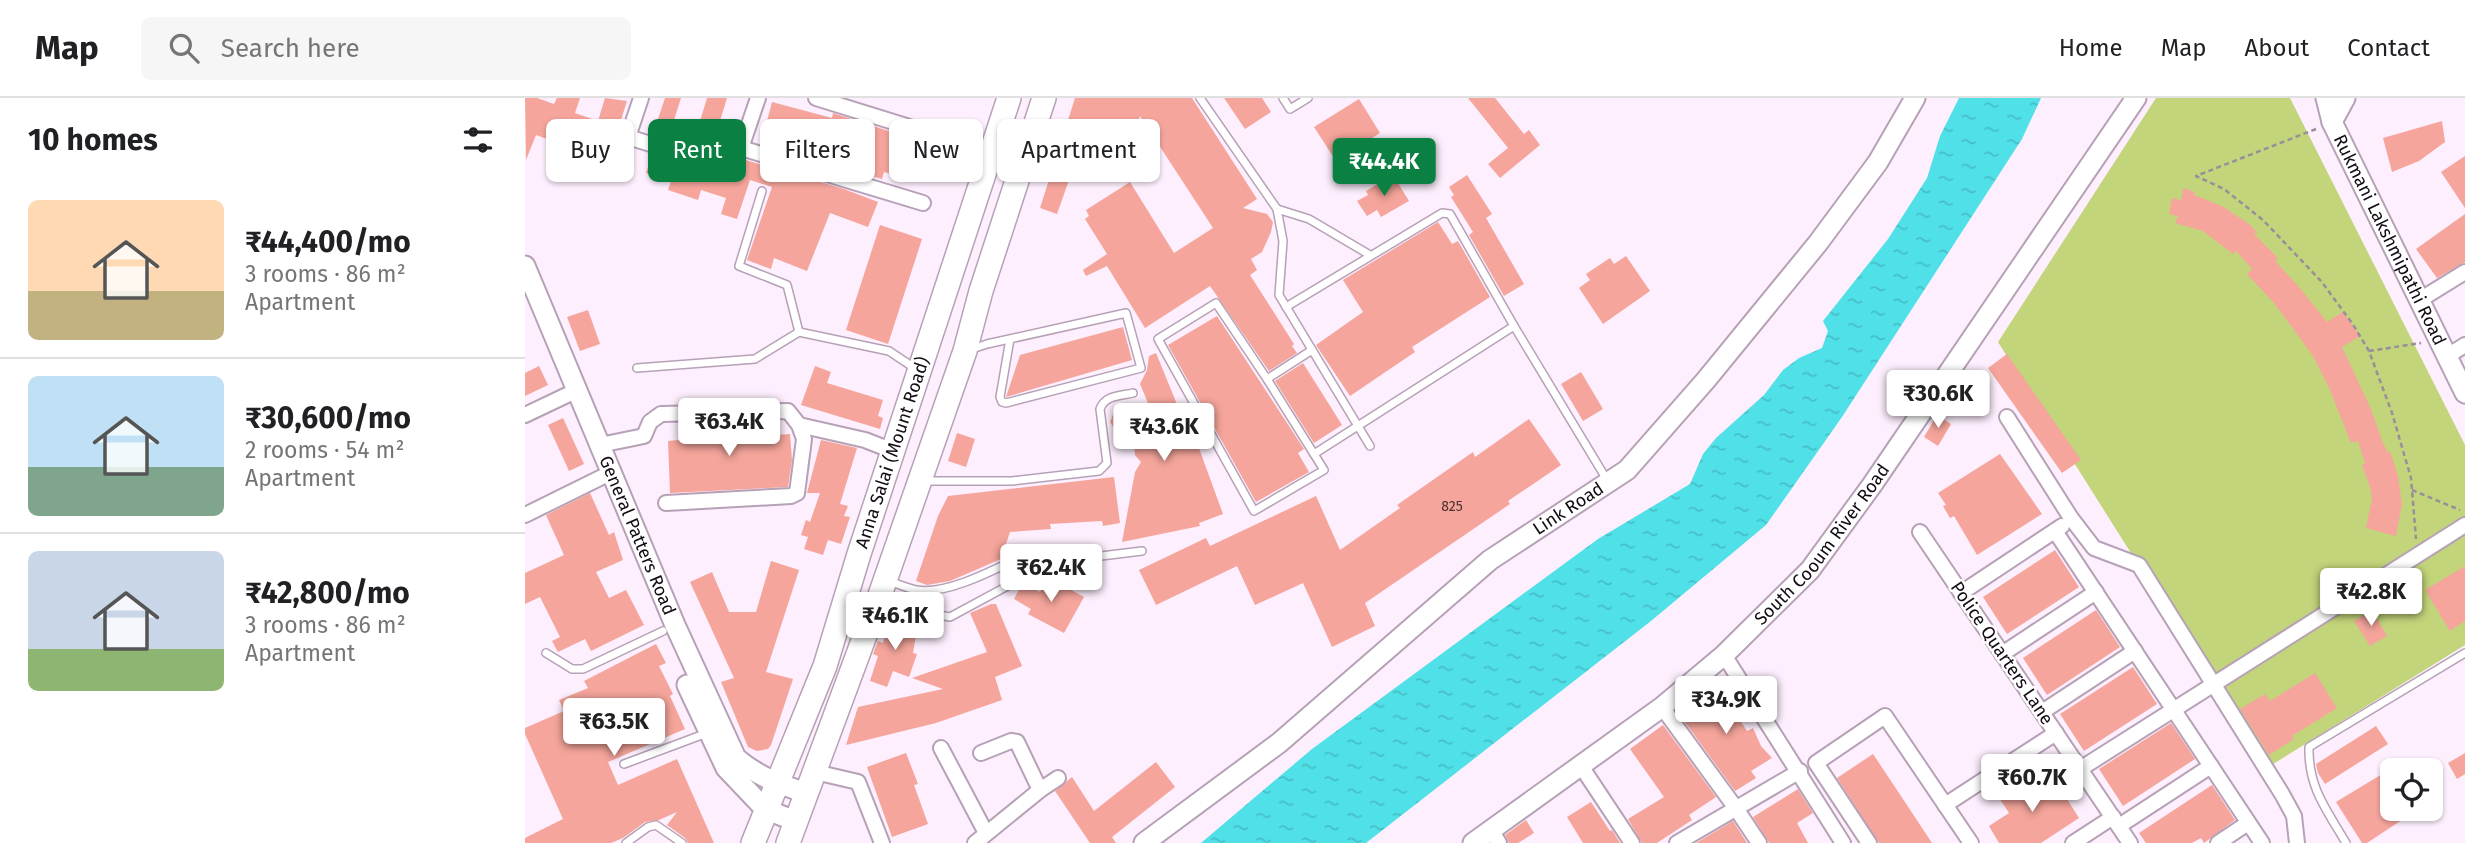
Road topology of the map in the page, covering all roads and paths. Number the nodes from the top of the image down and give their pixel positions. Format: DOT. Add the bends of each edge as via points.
graph roads {
  1 [pos="641,98"];
  2 [pos="758,98"];
  3 [pos="816,98"];
  4 [pos="1009,98"];
  5 [pos="1044,98"];
  6 [pos="1200,98"];
  7 [pos="1283,98"];
  8 [pos="1308,98"];
  9 [pos="1915,98"];
  10 [pos="2136,98"];
  11 [pos="2326,98"];
  12 [pos="2344,98"];
  13 [pos="2332,122"];
  14 [pos="648,143"];
  15 [pos="990,152"];
  16 [pos="762,191"];
  17 [pos="923,203"];
  18 [pos="1277,209"];
  19 [pos="1370,255"];
  20 [pos="525,266"];
  21 [pos="2465,272"];
  22 [pos="948,282"];
  23 [pos="981,291"];
  24 [pos="525,294"];
  25 [pos="2418,301"];
  26 [pos="1286,307"];
  27 [pos="1514,326"];
  28 [pos="799,332"];
  29 [pos="1010,339"];
  30 [pos="2465,345"];
  31 [pos="2442,349"];
  32 [pos="1311,350"];
  33 [pos="965,351"];
  34 [pos="2369,351"];
  35 [pos="637,368"];
  36 [pos="919,372"];
  37 [pos="1267,379"];
  38 [pos="1133,393"];
  39 [pos="2465,393"];
  40 [pos="567,395"];
  41 [pos="525,415"];
  42 [pos="2007,417"];
  43 [pos="799,425"];
  44 [pos="1358,428"];
  45 [pos="600,445"];
  46 [pos="1370,446"];
  47 [pos="893,451"];
  48 [pos="1314,454"];
  49 [pos="603,477"];
  50 [pos="919,481"];
  51 [pos="1609,483"];
  52 [pos="2412,490"];
  53 [pos="666,502"];
  54 [pos="527,510"];
  55 [pos="2465,512"];
  56 [pos="2071,518"];
  57 [pos="2465,524"];
  58 [pos="2055,531"];
  59 [pos="1920,532"];
  60 [pos="1142,551"];
  61 [pos="2417,554"];
  62 [pos="1010,562"];
  63 [pos="883,587"];
  64 [pos="2096,592"];
  65 [pos="1961,593"];
  66 [pos="663,631"];
  67 [pos="2135,651"];
  68 [pos="546,653"];
  69 [pos="2002,653"];
  70 [pos="2465,653"];
  71 [pos="1724,654"];
  72 [pos="2213,683"];
  73 [pos="1662,706"];
  74 [pos="2173,708"];
  75 [pos="2042,712"];
  76 [pos="708,733"];
  77 [pos="2056,733"];
  78 [pos="941,748"];
  79 [pos="981,753"];
  80 [pos="624,764"];
  81 [pos="1581,766"];
  82 [pos="2211,766"];
  83 [pos="2080,769"];
  84 [pos="1800,771"];
  85 [pos="1058,778"];
  86 [pos="810,782"];
  87 [pos="777,783"];
  88 [pos="1041,790"];
  89 [pos="1945,805"];
  90 [pos="1735,807"];
  91 [pos="765,809"];
  92 [pos="2116,821"];
  93 [pos="2248,823"];
  94 [pos="792,832"];
  95 [pos="1495,837"];
  96 [pos="981,838"];
  97 [pos="627,843"];
  98 [pos="682,843"];
  99 [pos="753,843"];
  100 [pos="881,843"];
  101 [pos="1144,843"];
  102 [pos="1473,843"];
  103 [pos="1632,843"];
  104 [pos="1677,843"];
  105 [pos="1759,843"];
  106 [pos="1843,843"];
  107 [pos="1869,843"];
  108 [pos="1971,843"];
  109 [pos="2073,843"];
  110 [pos="2130,843"];
  111 [pos="2218,843"];
  112 [pos="2262,843"];
  113 [pos="2297,843"];
  114 [pos="2346,843"];
  1 -- 14 [label="street" via="628,136"];
  2 -- 17 [label="street" via="741,148"];
  3 -- 15 [label="street"];
  4 -- 15 [label="main road, Anna Salai (Mount Road)"];
  5 -- 23 [label="main road, Anna Salai (Mount Road)"];
  6 -- 18 [label="lane"];
  7 -- 8 [label="lane" via="1290,110"];
  9 -- 51 [label="street, Link Road" via="1878,162 1818,243 1663,432"];
  10 -- 71 [label="street, South Cooum River Road" via="1810,570"];
  11 -- 13 [label="street, Rukmani Lakshmipathi Road"];
  12 -- 13 [label="street, Rukmani Lakshmipathi Road"];
  13 -- 25 [label="street, Rukmani Lakshmipathi Road"];
  13 -- 34 [label="path" via="2196,176 2224,190 2263,220 2321,281"];
  15 -- 22 [label="main road, Anna Salai (Mount Road)"];
  16 -- 28 [label="lane" via="739,266 787,285"];
  18 -- 19 [label="lane" via="1309,219"];
  18 -- 26 [label="lane" via="1283,241 1279,295"];
  19 -- 26 [label="lane"];
  19 -- 27 [label="lane" via="1434,216 1450,214"];
  20 -- 45 [label="street, General Patters Road"];
  21 -- 25 [label="street"];
  22 -- 23 [label="main road"];
  22 -- 36 [label="main road, Anna Salai (Mount Road)"];
  23 -- 33 [label="main road, Anna Salai (Mount Road)"];
  24 -- 40 [label="street, General Patters Road"];
  25 -- 31 [label="street, Rukmani Lakshmipathi Road"];
  26 -- 32 [label="lane"];
  27 -- 44 [label="lane"];
  27 -- 51 [label="lane"];
  28 -- 35 [label="lane" via="755,359"];
  28 -- 36 [label="lane" via="889,351"];
  29 -- 29 [label="lane" via="1126,313 1141,368 1006,403 1000,391"];
  29 -- 33 [label="lane"];
  30 -- 31 [label="street"];
  31 -- 34 [label="path"];
  31 -- 39 [label="street, Rukmani Lakshmipathi Road"];
  32 -- 37 [label="lane"];
  32 -- 44 [label="lane"];
  33 -- 50 [label="main road, Anna Salai (Mount Road)"];
  34 -- 52 [label="path" via="2392,413"];
  36 -- 47 [label="main road, Anna Salai (Mount Road)"];
  37 -- 48 [label="lane"];
  37 -- 48 [label="lane" via="1216,303 1158,340 1254,511 1324,470"];
  38 -- 50 [label="lane" via="1107,398 1102,404 1107,463 1099,471 1012,481"];
  40 -- 41 [label="street"];
  40 -- 49 [label="street, General Patters Road"];
  42 -- 56 [label="street"];
  43 -- 45 [label="street" via="788,411 661,414 650,422 644,436"];
  43 -- 47 [label="street"];
  43 -- 53 [label="street" via="804,439 797,494"];
  44 -- 46 [label="lane"];
  44 -- 48 [label="lane"];
  45 -- 87 [label="street, General Patters Road" via="736,758"];
  47 -- 87 [label="main road, Anna Salai (Mount Road)" via="825,666"];
  49 -- 54 [label="street"];
  49 -- 66 [label="street, General Patters Road"];
  50 -- 63 [label="main road, Anna Salai (Mount Road)"];
  51 -- 101 [label="street, Link Road" via="1490,560 1279,743"];
  52 -- 55 [label="path"];
  52 -- 61 [label="path"];
  56 -- 58 [label="street"];
  56 -- 72 [label="street" via="2094,548 2139,565"];
  57 -- 61 [label="street"];
  58 -- 64 [label="street"];
  58 -- 65 [label="street"];
  59 -- 65 [label="street, Police Quarters Lane"];
  60 -- 63 [label="lane" via="1052,562 950,617 905,601"];
  61 -- 72 [label="street"];
  62 -- 63 [label="lane" via="933,589"];
  63 -- 86 [label="main road, Anna Salai (Mount Road)"];
  64 -- 67 [label="street"];
  64 -- 69 [label="street"];
  65 -- 69 [label="street, Police Quarters Lane"];
  66 -- 68 [label="lane" via="583,669 572,669"];
  66 -- 76 [label="street, General Patters Road"];
  67 -- 74 [label="street"];
  67 -- 75 [label="street"];
  69 -- 75 [label="street, Police Quarters Lane"];
  70 -- 114 [label="lane" via="2309,747 2308,769 2316,792"];
  71 -- 73 [label="street, South Cooum River Road"];
  71 -- 84 [label="street"];
  72 -- 74 [label="street"];
  72 -- 113 [label="street" via="2291,810"];
  73 -- 81 [label="street, South Cooum River Road"];
  73 -- 90 [label="street"];
  74 -- 82 [label="street"];
  74 -- 83 [label="street"];
  75 -- 77 [label="street, Police Quarters Lane"];
  76 -- 80 [label="lane"];
  76 -- 91 [label="street, General Patters Road" via="726,768"];
  77 -- 83 [label="street, Police Quarters Lane"];
  77 -- 89 [label="street"];
  78 -- 96 [label="street"];
  79 -- 88 [label="street" via="1017,742"];
  81 -- 95 [label="street, South Cooum River Road"];
  81 -- 103 [label="street"];
  82 -- 92 [label="street"];
  82 -- 93 [label="street"];
  83 -- 92 [label="street, Police Quarters Lane"];
  84 -- 90 [label="street"];
  84 -- 106 [label="street"];
  85 -- 88 [label="street"];
  86 -- 87 [label="street, General Patters Road"];
  86 -- 94 [label="main road, Anna Salai (Mount Road)"];
  86 -- 100 [label="street" via="858,782"];
  87 -- 91 [label="main road, Anna Salai (Mount Road)"];
  88 -- 96 [label="street"];
  89 -- 107 [label="street" via="1885,716 1816,763"];
  89 -- 108 [label="street"];
  90 -- 104 [label="street"];
  90 -- 105 [label="street"];
  91 -- 94 [label="street"];
  91 -- 99 [label="main road, Anna Salai (Mount Road)"];
  92 -- 109 [label="street"];
  92 -- 110 [label="street, Police Quarters Lane"];
  93 -- 111 [label="street"];
  93 -- 112 [label="street"];
  95 -- 102 [label="street, South Cooum River Road"];
  97 -- 98 [label="lane" via="656,825"];
}
